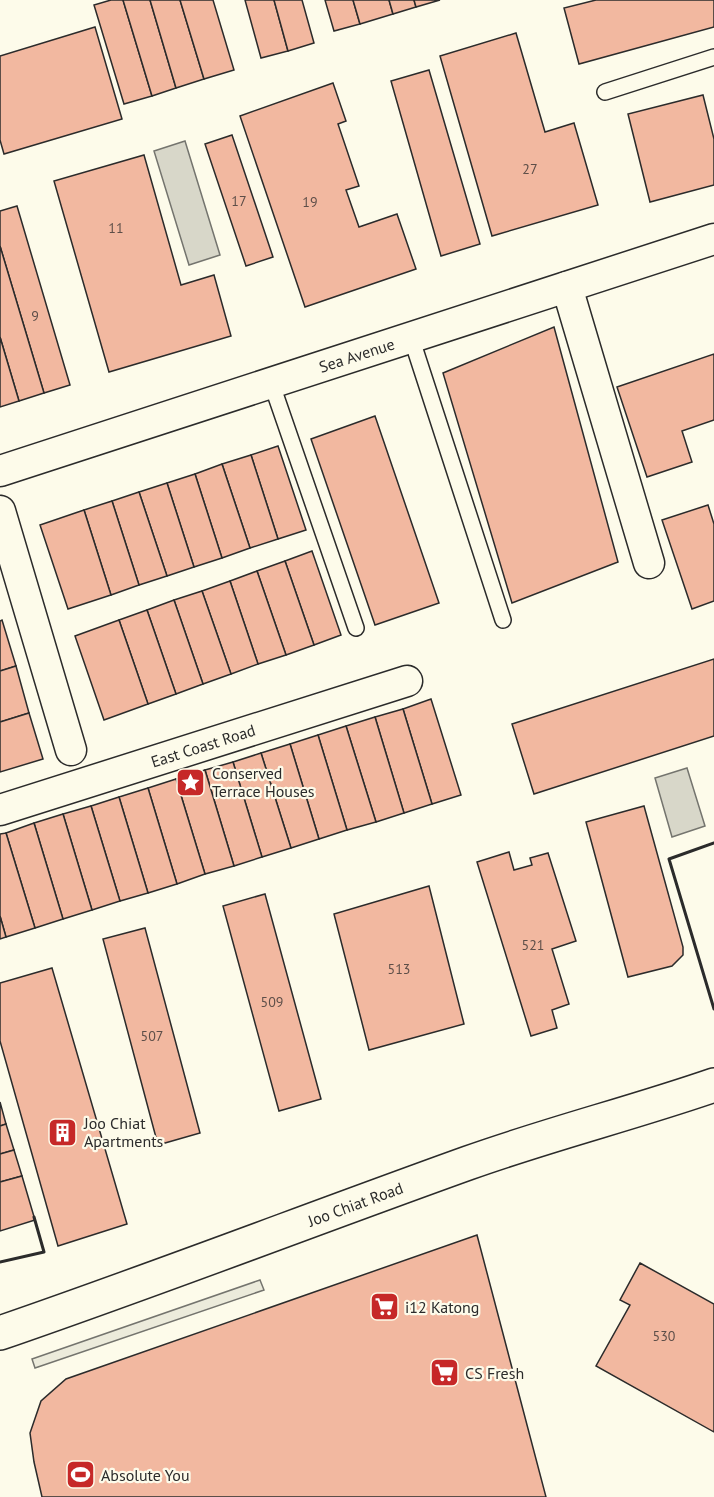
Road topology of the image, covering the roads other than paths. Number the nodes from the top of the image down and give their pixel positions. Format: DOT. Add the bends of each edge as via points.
graph roads {
  1 [pos="714,57"];
  2 [pos="605,92"];
  3 [pos="714,239"];
  4 [pos="567,287"];
  5 [pos="411,337"];
  6 [pos="271,382"];
  7 [pos="0,471"];
  8 [pos="0,511"];
  9 [pos="649,563"];
  10 [pos="503,620"];
  11 [pos="356,628"];
  12 [pos="407,681"];
  13 [pos="71,750"];
  14 [pos="0,810"];
  15 [pos="714,1084"];
  16 [pos="0,1333"];
  1 -- 2 [label="lane"];
  3 -- 4 [label="street, Sea Avenue"];
  4 -- 5 [label="street, Sea Avenue"];
  4 -- 9 [label="street"];
  5 -- 6 [label="street, Sea Avenue"];
  5 -- 10 [label="lane"];
  6 -- 7 [label="street, Sea Avenue"];
  6 -- 11 [label="lane"];
  8 -- 13 [label="street"];
  12 -- 14 [label="street, East Coast Road"];
  15 -- 16 [label="street, Joo Chiat Road" via="471,1162"];
}
